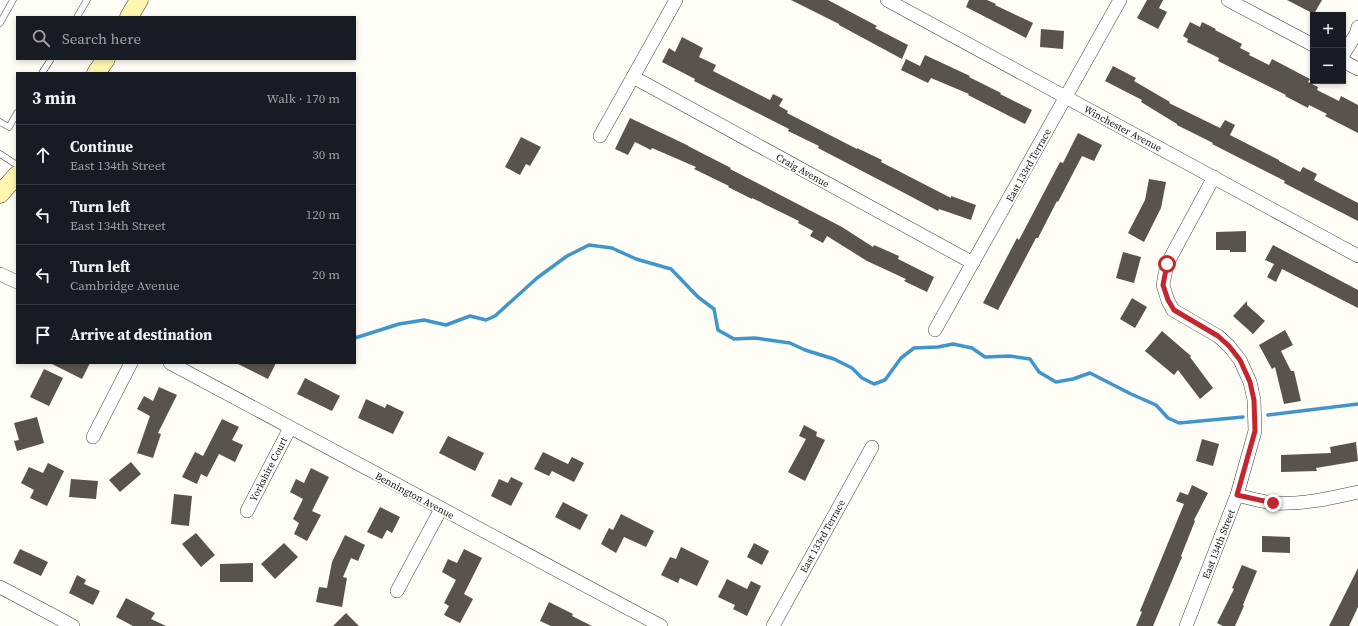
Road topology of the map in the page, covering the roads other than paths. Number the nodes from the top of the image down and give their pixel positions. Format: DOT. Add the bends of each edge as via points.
graph roads {
  1 [pos="13,0"];
  2 [pos="87,0"];
  3 [pos="139,0"];
  4 [pos="676,0"];
  5 [pos="888,0"];
  6 [pos="1120,0"];
  7 [pos="1228,0"];
  8 [pos="78,16"];
  9 [pos="130,16"];
  10 [pos="0,23"];
  11 [pos="1358,27"];
  12 [pos="1310,43"];
  13 [pos="1346,50"];
  14 [pos="50,60"];
  15 [pos="105,60"];
  16 [pos="1346,63"];
  17 [pos="1358,69"];
  18 [pos="43,72"];
  19 [pos="97,72"];
  20 [pos="633,77"];
  21 [pos="1066,97"];
  22 [pos="16,116"];
  23 [pos="0,122"];
  24 [pos="600,136"];
  25 [pos="0,154"];
  26 [pos="16,164"];
  27 [pos="16,176"];
  28 [pos="1214,177"];
  29 [pos="0,194"];
  30 [pos="1358,256"];
  31 [pos="973,263"];
  32 [pos="0,274"];
  33 [pos="16,282"];
  34 [pos="935,330"];
  35 [pos="130,364"];
  36 [pos="172,364"];
  37 [pos="290,428"];
  38 [pos="93,437"];
  39 [pos="872,447"];
  40 [pos="1358,492"];
  41 [pos="1237,495"];
  42 [pos="441,509"];
  43 [pos="246,511"];
  44 [pos="0,587"];
  45 [pos="397,591"];
  46 [pos="73,626"];
  47 [pos="661,626"];
  48 [pos="773,626"];
  49 [pos="1186,626"];
  1 -- 10 [label="lane"];
  2 -- 8 [label="lane"];
  3 -- 9 [label="main road"];
  4 -- 20 [label="street"];
  5 -- 21 [label="street, Winchester Avenue"];
  6 -- 21 [label="street, East 133rd Terrace"];
  7 -- 12 [label="street"];
  11 -- 13 [label="street"];
  14 -- 18 [label="lane"];
  15 -- 19 [label="main road"];
  16 -- 17 [label="street"];
  20 -- 24 [label="street"];
  20 -- 31 [label="street, Craig Avenue"];
  21 -- 28 [label="street, Winchester Avenue"];
  21 -- 31 [label="street, East 133rd Terrace"];
  22 -- 23 [label="lane" via="9,127"];
  25 -- 26 [label="lane"];
  27 -- 29 [label="main road"];
  28 -- 30 [label="street, Winchester Avenue"];
  28 -- 41 [label="street, East 134th Street" via="1167,264 1163,285 1174,310 1218,336 1229,346 1240,360 1250,382 1254,400 1255,431"];
  31 -- 34 [label="street, East 133rd Terrace"];
  32 -- 33 [label="street"];
  35 -- 38 [label="street"];
  36 -- 37 [label="street, Bennington Avenue"];
  37 -- 42 [label="street, Bennington Avenue"];
  37 -- 43 [label="street, Yorkshire Court"];
  39 -- 48 [label="street, East 133rd Terrace"];
  40 -- 41 [label="street" via="1291,503 1273,503"];
  41 -- 49 [label="street, East 134th Street"];
  42 -- 45 [label="street"];
  42 -- 47 [label="street, Bennington Avenue"];
  44 -- 46 [label="street"];
}
